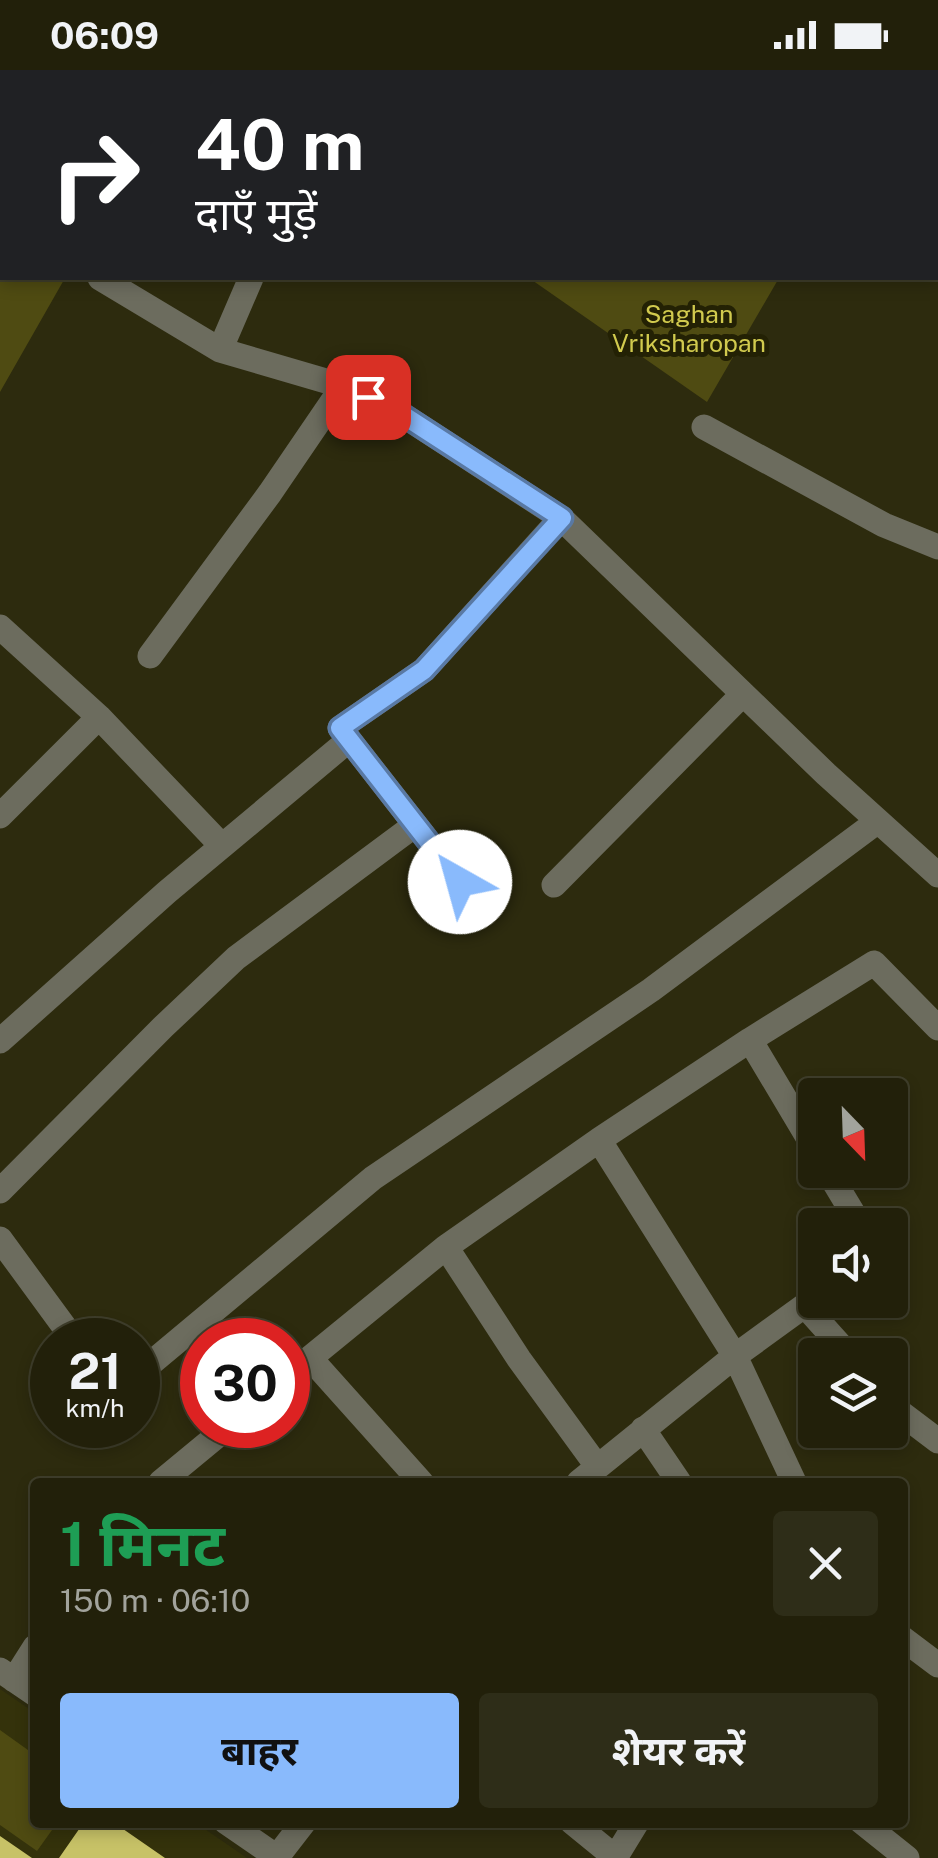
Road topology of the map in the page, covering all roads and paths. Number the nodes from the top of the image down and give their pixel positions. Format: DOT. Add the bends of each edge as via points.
graph roads {
  1 [pos="103,280"];
  2 [pos="251,280"];
  3 [pos="220,350"];
  4 [pos="343,386"];
  5 [pos="704,427"];
  6 [pos="562,518"];
  7 [pos="938,547"];
  8 [pos="0,627"];
  9 [pos="150,656"];
  10 [pos="742,694"];
  11 [pos="99,718"];
  12 [pos="348,740"];
  13 [pos="2,811"];
  14 [pos="878,821"];
  15 [pos="415,825"];
  16 [pos="222,846"];
  17 [pos="938,874"];
  18 [pos="460,882"];
  19 [pos="554,885"];
  20 [pos="938,1028"];
  21 [pos="750,1040"];
  22 [pos="0,1041"];
  23 [pos="798,1121"];
  24 [pos="599,1140"];
  25 [pos="0,1191"];
  26 [pos="0,1238"];
  27 [pos="446,1246"];
  28 [pos="798,1311"];
  29 [pos="58,1318"];
  30 [pos="160,1356"];
  31 [pos="734,1356"];
  32 [pos="310,1358"];
  33 [pos="908,1418"];
  34 [pos="643,1430"];
  35 [pos="938,1441"];
  36 [pos="202,1448"];
  37 [pos="588,1474"];
  38 [pos="166,1478"];
  39 [pos="417,1478"];
  40 [pos="676,1478"];
  41 [pos="792,1478"];
  42 [pos="908,1642"];
  43 [pos="30,1656"];
  44 [pos="938,1665"];
  45 [pos="16,1681"];
  46 [pos="235,1828"];
  47 [pos="300,1828"];
  48 [pos="578,1828"];
  49 [pos="631,1828"];
  50 [pos="870,1828"];
  51 [pos="605,1855"];
  52 [pos="278,1857"];
  53 [pos="907,1858"];
  1 -- 3 [label="street"];
  2 -- 3 [label="street"];
  3 -- 4 [label="street"];
  4 -- 6 [label="street" via="392,408"];
  4 -- 9 [label="street"];
  5 -- 7 [label="street" via="884,526"];
  6 -- 10 [label="street"];
  6 -- 12 [label="street" via="424,670 340,728"];
  8 -- 11 [label="street"];
  10 -- 14 [label="street"];
  10 -- 19 [label="street"];
  11 -- 13 [label="street"];
  11 -- 16 [label="street"];
  12 -- 15 [label="street"];
  12 -- 16 [label="street"];
  14 -- 17 [label="street"];
  14 -- 30 [label="street" via="651,990 373,1178"];
  15 -- 18 [label="street"];
  15 -- 25 [label="street" via="236,958"];
  16 -- 22 [label="street"];
  20 -- 21 [label="street" via="874,963"];
  21 -- 23 [label="street"];
  21 -- 24 [label="street"];
  24 -- 27 [label="street"];
  24 -- 31 [label="street"];
  26 -- 29 [label="street"];
  27 -- 32 [label="street"];
  27 -- 37 [label="street"];
  28 -- 31 [label="street"];
  31 -- 34 [label="street"];
  31 -- 41 [label="street"];
  32 -- 39 [label="street"];
  33 -- 35 [label="street"];
  34 -- 37 [label="street"];
  34 -- 40 [label="street"];
  36 -- 38 [label="street"];
  42 -- 44 [label="street"];
  43 -- 45 [label="street"];
  46 -- 52 [label="street"];
  47 -- 52 [label="street"];
  48 -- 51 [label="street"];
  49 -- 51 [label="street"];
  50 -- 53 [label="street"];
}
